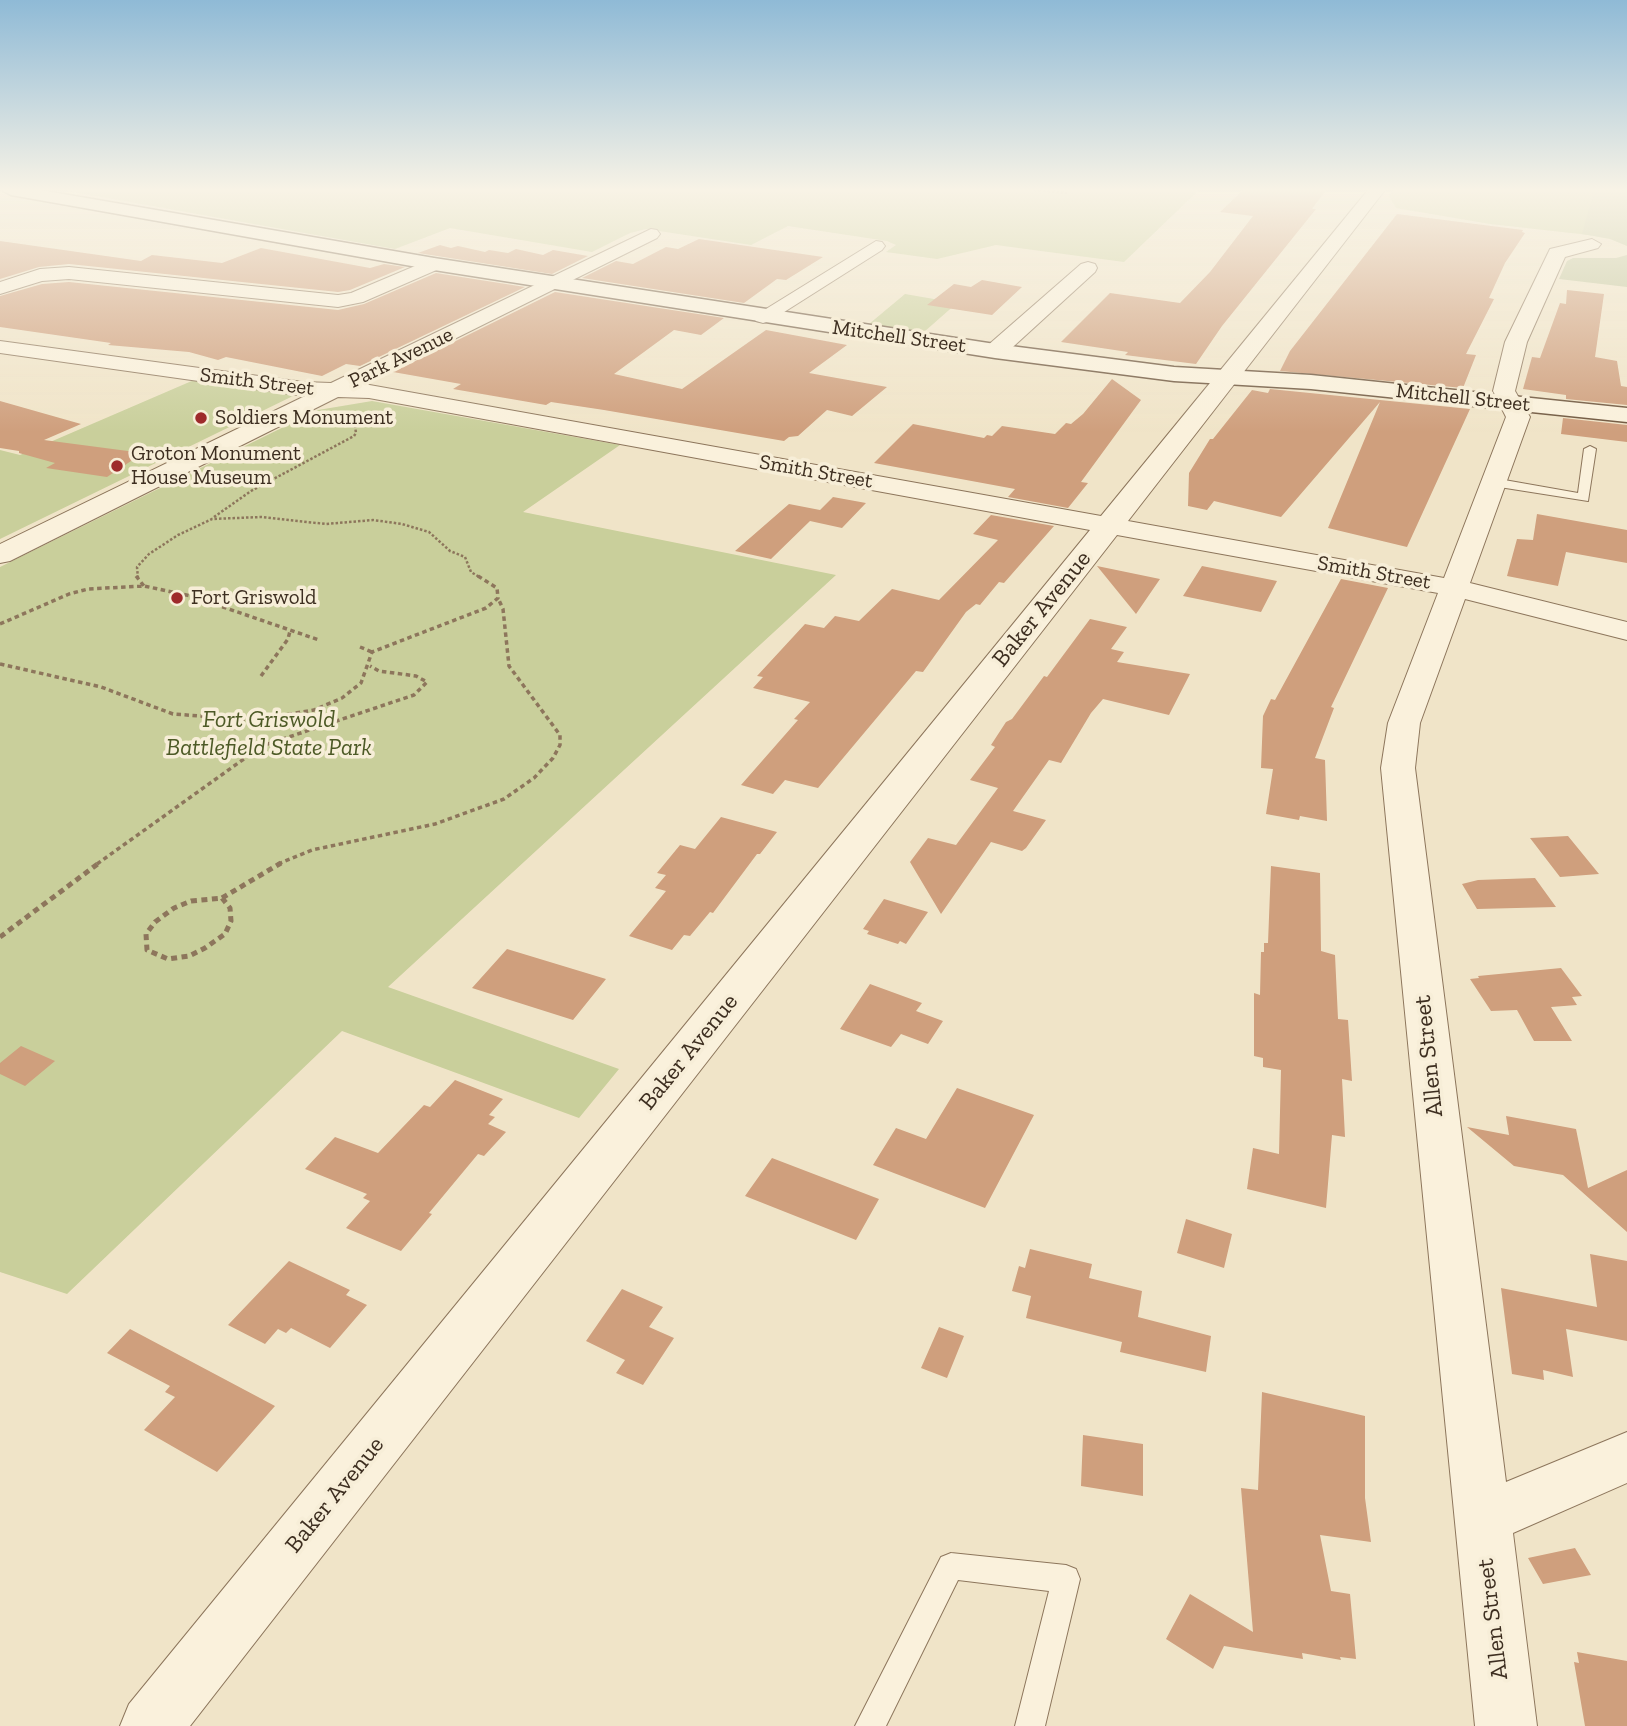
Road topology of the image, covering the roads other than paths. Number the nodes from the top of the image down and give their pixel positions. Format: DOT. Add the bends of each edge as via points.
graph roads {
  1 [pos="419,271"];
  2 [pos="475,271"];
  3 [pos="577,271"];
  4 [pos="837,271"];
  5 [pos="1085,271"];
  6 [pos="1312,271"];
  7 [pos="1549,271"];
  8 [pos="552,283"];
  9 [pos="0,288"];
  10 [pos="763,317"];
  11 [pos="0,347"];
  12 [pos="995,351"];
  13 [pos="1226,377"];
  14 [pos="343,397"];
  15 [pos="1513,404"];
  16 [pos="1627,415"];
  17 [pos="1590,449"];
  18 [pos="1493,482"];
  19 [pos="1109,525"];
  20 [pos="0,555"];
  21 [pos="1455,588"];
  22 [pos="1627,631"];
  23 [pos="1627,1457"];
  24 [pos="1482,1519"];
  25 [pos="151,1726"];
  26 [pos="870,1726"];
  27 [pos="1030,1726"];
  28 [pos="1506,1726"];
  1 -- 9 [label="street" via="356,298 338,301 69,273 40,275"];
  2 -- 8 [label="main road, Mitchell Street"];
  3 -- 8 [label="street, Park Avenue"];
  4 -- 10 [label="street"];
  5 -- 12 [label="street"];
  6 -- 13 [label="street, Baker Avenue"];
  7 -- 15 [label="street, Allen Street" via="1516,342 1504,391"];
  8 -- 10 [label="main road, Mitchell Street"];
  8 -- 14 [label="street, Park Avenue"];
  10 -- 12 [label="main road, Mitchell Street"];
  11 -- 14 [label="street, Smith Street"];
  12 -- 13 [label="main road, Mitchell Street"];
  13 -- 15 [label="main road, Mitchell Street"];
  13 -- 19 [label="street, Baker Avenue"];
  14 -- 19 [label="street, Smith Street" via="369,391"];
  14 -- 20 [label="street, Park Avenue"];
  15 -- 16 [label="main road, Mitchell Street"];
  15 -- 18 [label="street, Allen Street" via="1518,417"];
  17 -- 18 [label="lane" via="1584,498"];
  18 -- 21 [label="street, Allen Street"];
  19 -- 21 [label="street, Smith Street"];
  19 -- 25 [label="street, Baker Avenue"];
  21 -- 22 [label="street, Smith Street"];
  21 -- 24 [label="street, Allen Street" via="1404,723 1398,768"];
  23 -- 24 [label="street"];
  24 -- 28 [label="street, Allen Street"];
  26 -- 27 [label="lane" via="951,1566 1066,1579"];
}
